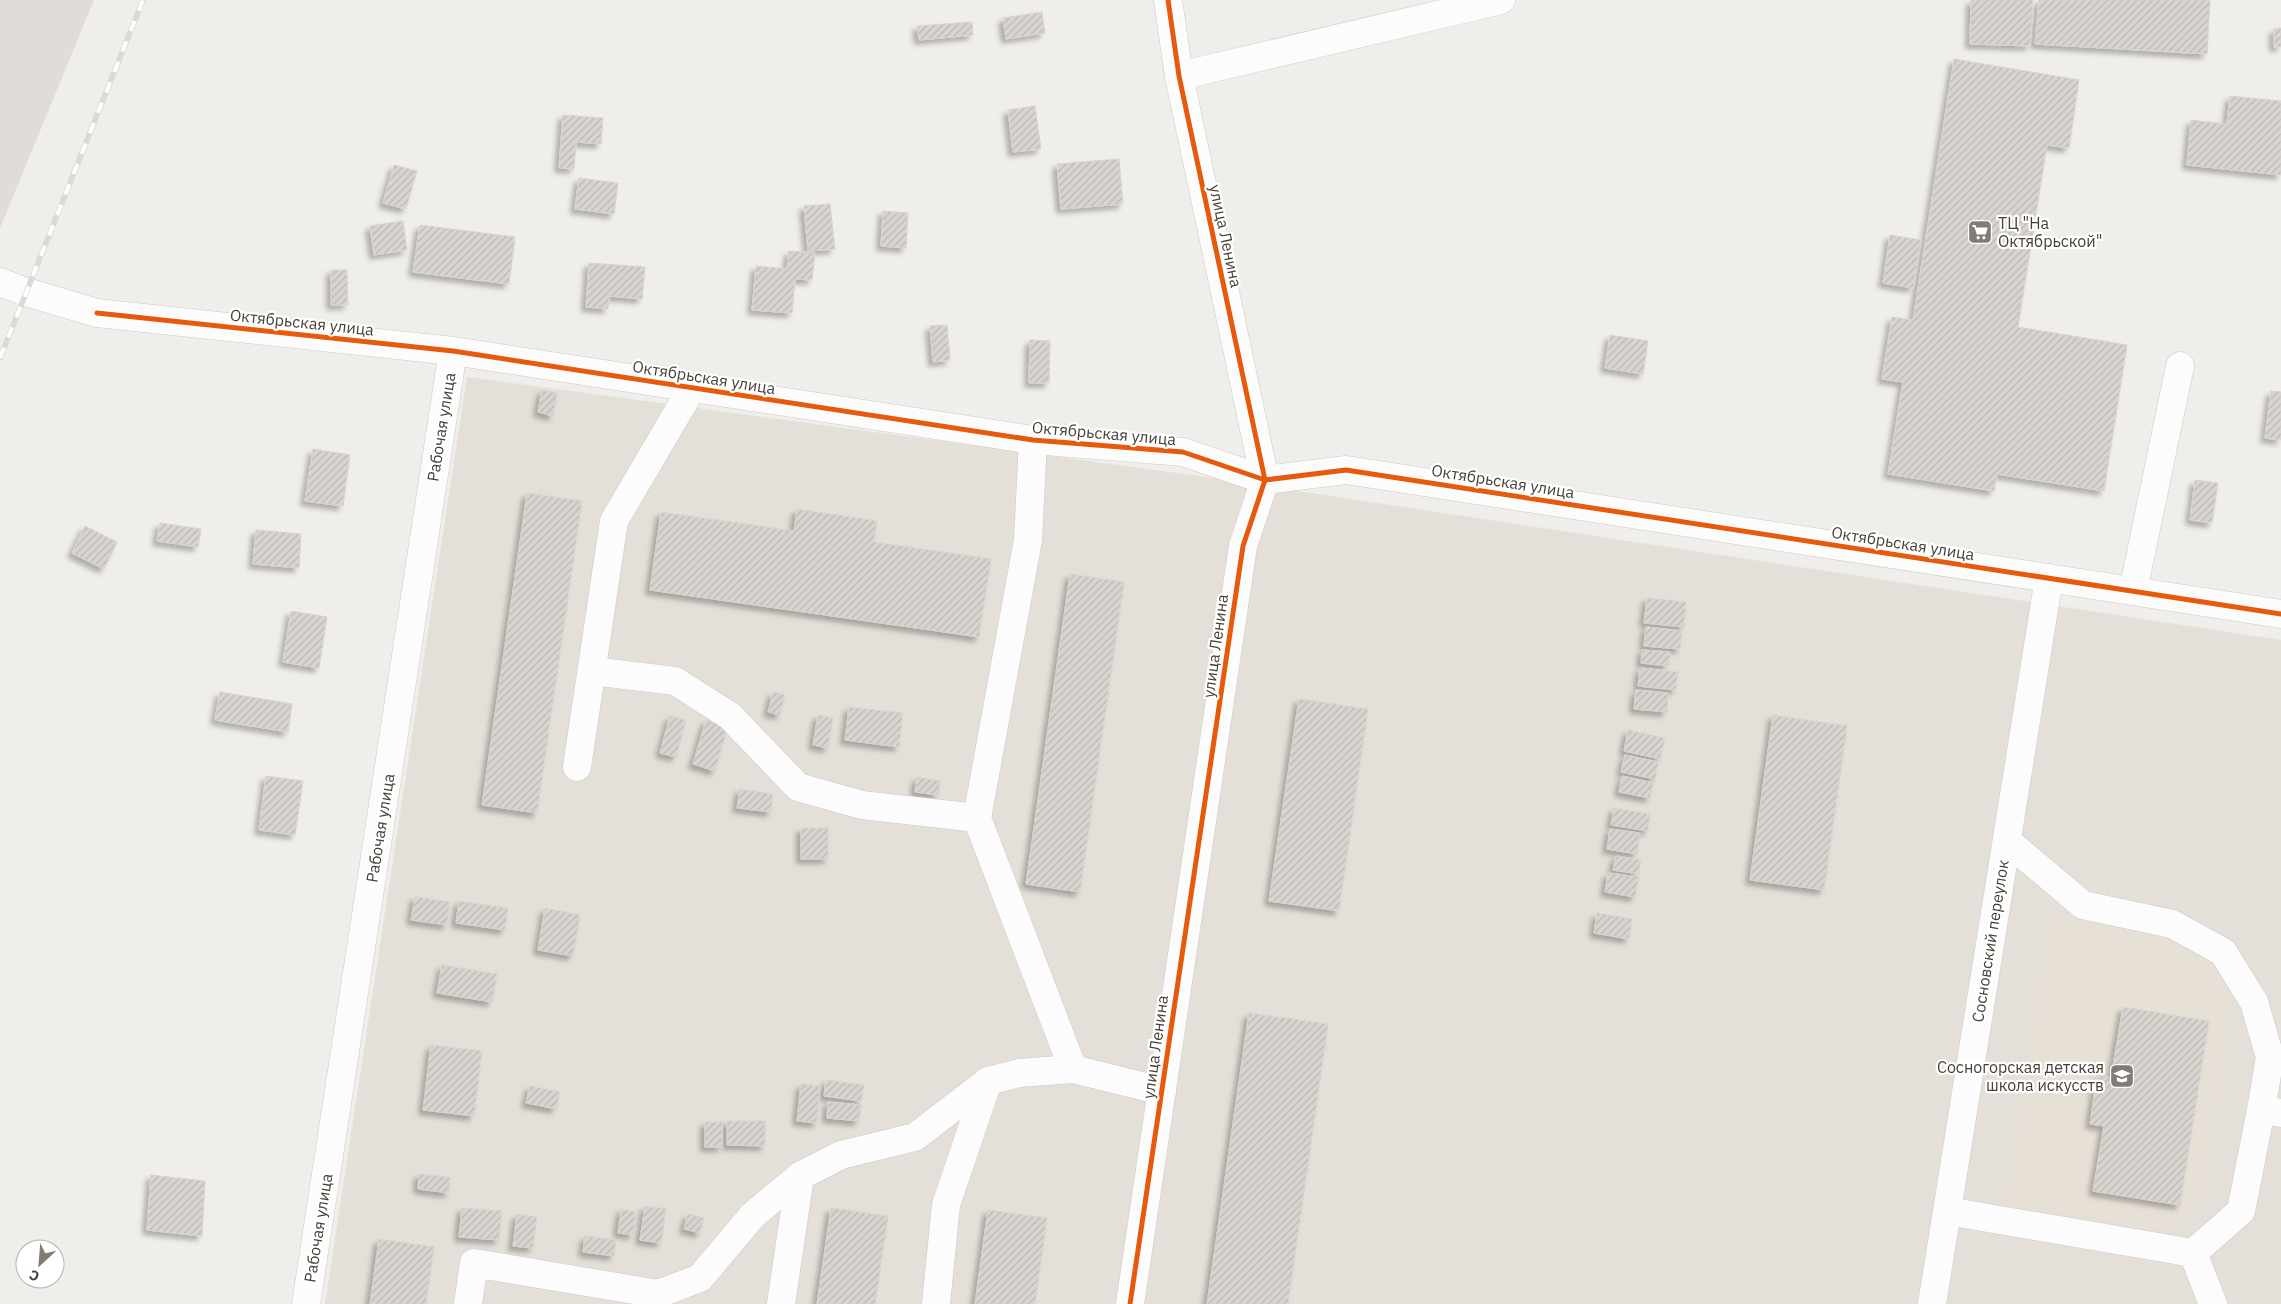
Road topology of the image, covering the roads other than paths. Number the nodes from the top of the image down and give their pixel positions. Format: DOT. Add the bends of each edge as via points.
graph roads {
  1 [pos="1168,0"];
  2 [pos="1501,0"];
  3 [pos="1179,76"];
  4 [pos="0,282"];
  5 [pos="453,351"];
  6 [pos="2180,366"];
  7 [pos="692,388"];
  8 [pos="1033,440"];
  9 [pos="1265,480"];
  10 [pos="2049,578"];
  11 [pos="2133,591"];
  12 [pos="2281,614"];
  13 [pos="592,671"];
  14 [pos="577,767"];
  15 [pos="977,818"];
  16 [pos="2007,841"];
  17 [pos="1073,1069"];
  18 [pos="988,1081"];
  19 [pos="1162,1090"];
  20 [pos="2271,1112"];
  21 [pos="800,1176"];
  22 [pos="1947,1212"];
  23 [pos="2193,1253"];
  24 [pos="657,1299"];
  25 [pos="306,1304"];
  26 [pos="468,1304"];
  27 [pos="781,1304"];
  28 [pos="936,1304"];
  29 [pos="1130,1304"];
  30 [pos="1932,1304"];
  31 [pos="2213,1304"];
  1 -- 3 [label="street, улица Ленина"];
  2 -- 3 [label="street"];
  3 -- 9 [label="street, улица Ленина"];
  4 -- 5 [label="street, Октябрьская улица" via="98,313"];
  5 -- 7 [label="street, Октябрьская улица"];
  5 -- 25 [label="street, Рабочая улица"];
  6 -- 11 [label="street"];
  7 -- 8 [label="street, Октябрьская улица"];
  7 -- 13 [label="street" via="614,521"];
  8 -- 9 [label="street, Октябрьская улица" via="1183,452"];
  8 -- 15 [label="street" via="1028,540"];
  9 -- 10 [label="street, Октябрьская улица" via="1346,470"];
  9 -- 19 [label="street, улица Ленина" via="1243,546"];
  10 -- 11 [label="street, Октябрьская улица"];
  10 -- 16 [label="street, Сосновский переулок"];
  11 -- 12 [label="street, Октябрьская улица"];
  13 -- 14 [label="street"];
  13 -- 15 [label="street" via="675,681 730,716 798,787 862,805"];
  15 -- 17 [label="street"];
  16 -- 20 [label="street" via="2083,905 2172,924 2223,952 2254,1002 2270,1057"];
  16 -- 22 [label="street, Сосновский переулок"];
  17 -- 18 [label="street" via="1019,1074"];
  17 -- 19 [label="street"];
  18 -- 21 [label="street" via="915,1137 841,1155"];
  18 -- 28 [label="street" via="946,1205"];
  19 -- 29 [label="street, улица Ленина"];
  20 -- 23 [label="street" via="2241,1211"];
  21 -- 24 [label="street" via="752,1215 700,1278"];
  21 -- 27 [label="street"];
  22 -- 23 [label="street"];
  22 -- 30 [label="street, Сосновский переулок"];
  23 -- 31 [label="street"];
  24 -- 26 [label="street" via="474,1263"];
}
